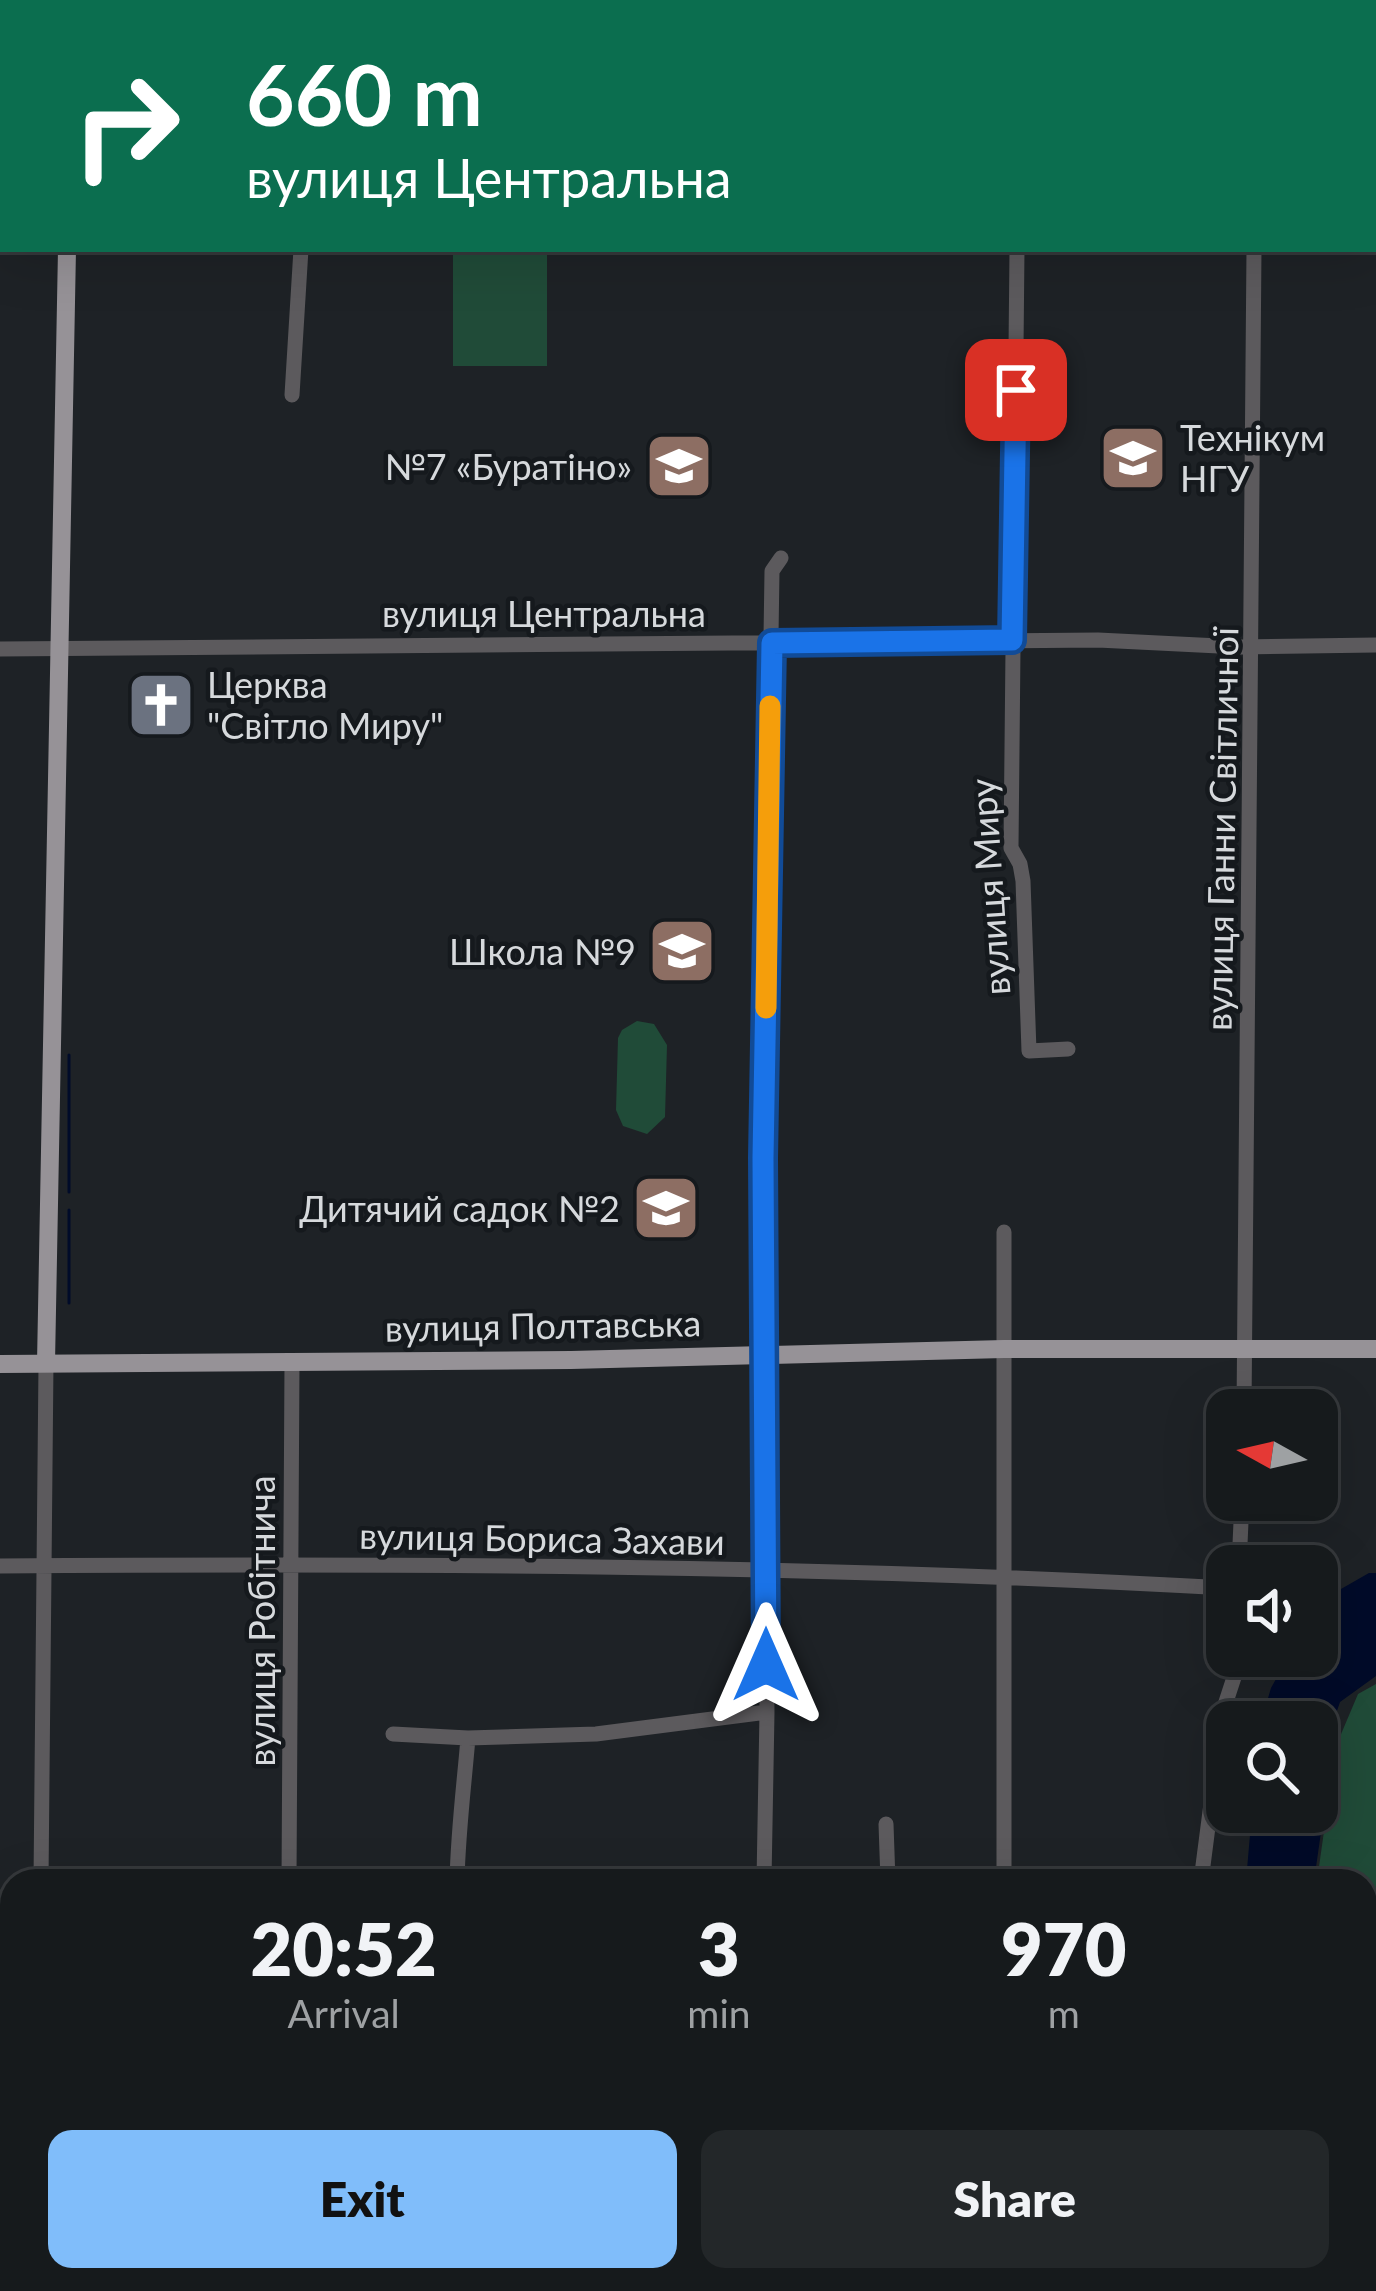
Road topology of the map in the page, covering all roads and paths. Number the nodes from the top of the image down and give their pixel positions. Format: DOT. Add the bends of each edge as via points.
graph roads {
  1 [pos="67,252"];
  2 [pos="301,252"];
  3 [pos="1017,252"];
  4 [pos="1254,252"];
  5 [pos="292,395"];
  6 [pos="781,558"];
  7 [pos="1012,640"];
  8 [pos="772,643"];
  9 [pos="1376,645"];
  10 [pos="1253,647"];
  11 [pos="0,649"];
  12 [pos="61,650"];
  13 [pos="1068,1049"];
  14 [pos="1004,1232"];
  15 [pos="1004,1349"];
  16 [pos="1244,1349"];
  17 [pos="1376,1349"];
  18 [pos="766,1354"];
  19 [pos="292,1362"];
  20 [pos="0,1364"];
  21 [pos="46,1364"];
  22 [pos="1244,1389"];
  23 [pos="292,1564"];
  24 [pos="0,1566"];
  25 [pos="45,1566"];
  26 [pos="766,1572"];
  27 [pos="1005,1576"];
  28 [pos="1206,1587"];
  29 [pos="1234,1677"];
  30 [pos="767,1712"];
  31 [pos="393,1735"];
  32 [pos="468,1738"];
  33 [pos="886,1824"];
  34 [pos="41,1869"];
  35 [pos="289,1869"];
  36 [pos="457,1869"];
  37 [pos="764,1869"];
  38 [pos="888,1869"];
  39 [pos="1004,1869"];
  40 [pos="1203,1869"];
  1 -- 12 [label="main road"];
  2 -- 5 [label="street"];
  3 -- 7 [label="street, вулиця Миру"];
  4 -- 10 [label="street, вулиця Ганни Світличної"];
  6 -- 8 [label="street" via="772,571"];
  7 -- 8 [label="street, вулиця Центральна"];
  7 -- 10 [label="street, вулиця Центральна"];
  7 -- 13 [label="street, вулиця Миру" via="1011,848 1023,881 1029,1051"];
  8 -- 12 [label="street, вулиця Центральна"];
  8 -- 18 [label="street"];
  9 -- 10 [label="street, вулиця Центральна"];
  10 -- 16 [label="street, вулиця Ганни Світличної"];
  11 -- 12 [label="street, вулиця Центральна"];
  12 -- 21 [label="main road"];
  14 -- 15 [label="street"];
  15 -- 16 [label="main road, вулиця Полтавська"];
  15 -- 18 [label="main road, вулиця Полтавська"];
  15 -- 27 [label="street"];
  16 -- 17 [label="main road, вулиця Полтавська"];
  16 -- 22 [label="street, вулиця Ганни Світличної"];
  18 -- 19 [label="main road, вулиця Полтавська"];
  18 -- 26 [label="street"];
  19 -- 21 [label="main road, вулиця Полтавська"];
  19 -- 23 [label="street, вулиця Робітнича"];
  20 -- 21 [label="main road, вулиця Полтавська"];
  21 -- 25 [label="street"];
  23 -- 25 [label="street, вулиця Бориса Захави"];
  23 -- 26 [label="street, вулиця Бориса Захави"];
  23 -- 35 [label="street, вулиця Робітнича"];
  24 -- 25 [label="street, вулиця Бориса Захави"];
  25 -- 34 [label="street"];
  26 -- 27 [label="street, вулиця Бориса Захави"];
  26 -- 30 [label="street"];
  27 -- 28 [label="street, вулиця Бориса Захави"];
  27 -- 39 [label="street"];
  29 -- 40 [label="street"];
  30 -- 32 [label="street" via="596,1734"];
  30 -- 37 [label="street"];
  31 -- 32 [label="street"];
  32 -- 36 [label="street"];
  33 -- 38 [label="street"];
}
